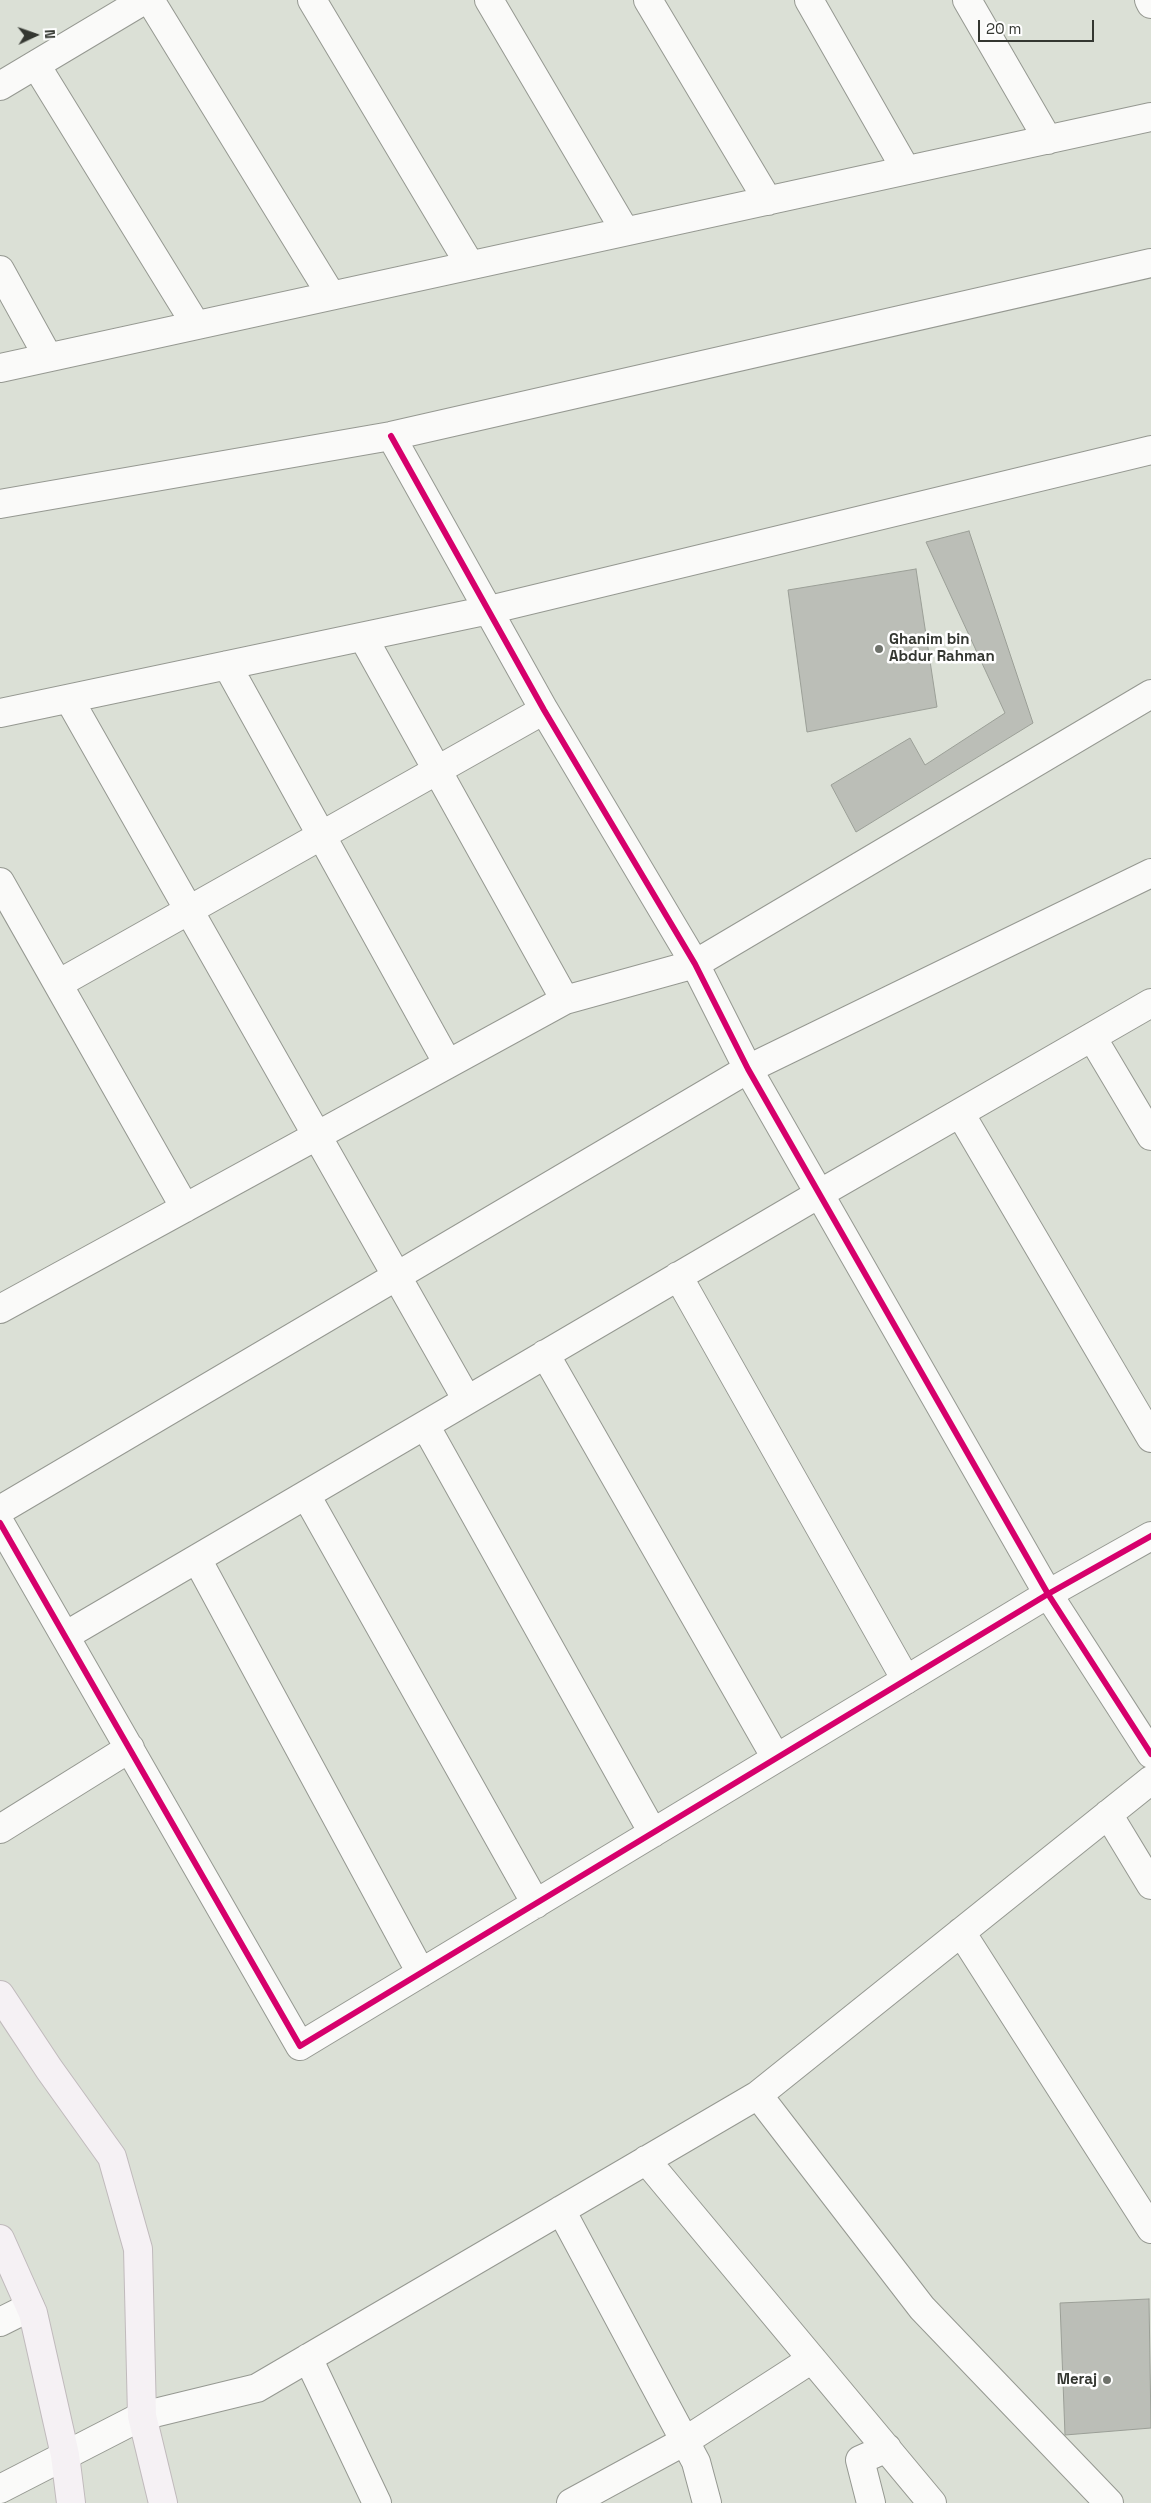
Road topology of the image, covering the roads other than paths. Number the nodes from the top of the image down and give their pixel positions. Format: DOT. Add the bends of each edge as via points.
graph roads {
  1 [pos="144,0"];
  2 [pos="150,0"];
  3 [pos="312,0"];
  4 [pos="489,0"];
  5 [pos="648,0"];
  6 [pos="809,0"];
  7 [pos="967,0"];
  8 [pos="1149,0"];
  9 [pos="1151,4"];
  10 [pos="36,64"];
  11 [pos="0,86"];
  12 [pos="1151,117"];
  13 [pos="1048,140"];
  14 [pos="906,170"];
  15 [pos="768,200"];
  16 [pos="625,231"];
  17 [pos="1151,263"];
  18 [pos="470,265"];
  19 [pos="0,270"];
  20 [pos="331,295"];
  21 [pos="196,325"];
  22 [pos="48,357"];
  23 [pos="0,368"];
  24 [pos="391,436"];
  25 [pos="1151,450"];
  26 [pos="0,504"];
  27 [pos="489,610"];
  28 [pos="363,637"];
  29 [pos="227,666"];
  30 [pos="1151,694"];
  31 [pos="69,699"];
  32 [pos="544,710"];
  33 [pos="0,713"];
  34 [pos="438,770"];
  35 [pos="321,836"];
  36 [pos="1151,874"];
  37 [pos="0,882"];
  38 [pos="189,911"];
  39 [pos="695,964"];
  40 [pos="58,984"];
  41 [pos="565,1000"];
  42 [pos="1151,1003"];
  43 [pos="1092,1037"];
  44 [pos="448,1064"];
  45 [pos="748,1069"];
  46 [pos="960,1113"];
  47 [pos="317,1136"];
  48 [pos="1151,1136"];
  49 [pos="819,1194"];
  50 [pos="185,1208"];
  51 [pos="678,1276"];
  52 [pos="397,1277"];
  53 [pos="0,1309"];
  54 [pos="545,1354"];
  55 [pos="467,1400"];
  56 [pos="425,1425"];
  57 [pos="1151,1438"];
  58 [pos="306,1495"];
  59 [pos="0,1510"];
  60 [pos="0,1523"];
  61 [pos="1151,1536"];
  62 [pos="197,1559"];
  63 [pos="1048,1594"];
  64 [pos="65,1636"];
  65 [pos="906,1680"];
  66 [pos="130,1748"];
  67 [pos="1151,1754"];
  68 [pos="776,1758"];
  69 [pos="1151,1780"];
  70 [pos="1108,1814"];
  71 [pos="0,1829"];
  72 [pos="652,1833"];
  73 [pos="1151,1885"];
  74 [pos="536,1904"];
  75 [pos="961,1932"];
  76 [pos="421,1973"];
  77 [pos="0,1995"];
  78 [pos="758,2095"];
  79 [pos="646,2160"];
  80 [pos="561,2210"];
  81 [pos="1151,2229"];
  82 [pos="0,2240"];
  83 [pos="30,2307"];
  84 [pos="0,2322"];
  85 [pos="308,2358"];
  86 [pos="812,2359"];
  87 [pos="142,2416"];
  88 [pos="685,2441"];
  89 [pos="887,2448"];
  90 [pos="64,2455"];
  91 [pos="0,2489"];
  92 [pos="71,2503"];
  93 [pos="163,2503"];
  94 [pos="376,2503"];
  95 [pos="571,2503"];
  96 [pos="707,2503"];
  97 [pos="871,2503"];
  98 [pos="932,2503"];
  99 [pos="1109,2503"];
  1 -- 10 [label="street"];
  2 -- 20 [label="street"];
  3 -- 18 [label="street"];
  4 -- 16 [label="street"];
  5 -- 15 [label="street"];
  6 -- 14 [label="street"];
  7 -- 13 [label="street"];
  8 -- 9 [label="street"];
  10 -- 11 [label="street"];
  10 -- 21 [label="street"];
  12 -- 13 [label="street"];
  13 -- 14 [label="street"];
  14 -- 15 [label="street"];
  15 -- 16 [label="street"];
  16 -- 18 [label="street"];
  17 -- 24 [label="street"];
  18 -- 20 [label="street"];
  19 -- 22 [label="street"];
  20 -- 21 [label="street"];
  21 -- 22 [label="street"];
  22 -- 23 [label="street"];
  24 -- 26 [label="street"];
  24 -- 27 [label="street"];
  25 -- 27 [label="street"];
  27 -- 28 [label="street"];
  27 -- 32 [label="street"];
  28 -- 29 [label="street"];
  28 -- 34 [label="street"];
  29 -- 31 [label="street"];
  29 -- 35 [label="street"];
  30 -- 39 [label="street"];
  31 -- 33 [label="street"];
  31 -- 38 [label="street"];
  32 -- 34 [label="street"];
  32 -- 39 [label="street"];
  34 -- 35 [label="street"];
  34 -- 41 [label="street"];
  35 -- 38 [label="street"];
  35 -- 44 [label="street"];
  36 -- 45 [label="street"];
  37 -- 40 [label="street"];
  38 -- 40 [label="street"];
  38 -- 47 [label="street"];
  39 -- 41 [label="street"];
  39 -- 45 [label="street"];
  40 -- 50 [label="street"];
  41 -- 44 [label="street"];
  42 -- 43 [label="street"];
  43 -- 46 [label="street"];
  43 -- 48 [label="street"];
  44 -- 47 [label="street"];
  45 -- 49 [label="street"];
  45 -- 52 [label="street"];
  46 -- 49 [label="street"];
  46 -- 57 [label="street"];
  47 -- 50 [label="street"];
  47 -- 52 [label="street"];
  49 -- 51 [label="street"];
  49 -- 63 [label="street"];
  50 -- 53 [label="street"];
  51 -- 54 [label="street"];
  51 -- 65 [label="street"];
  52 -- 55 [label="street"];
  52 -- 59 [label="street"];
  54 -- 55 [label="street"];
  54 -- 68 [label="street"];
  55 -- 56 [label="street"];
  56 -- 58 [label="street"];
  56 -- 72 [label="street"];
  58 -- 62 [label="street"];
  58 -- 74 [label="street"];
  60 -- 64 [label="street"];
  61 -- 63 [label="street"];
  62 -- 64 [label="street"];
  62 -- 76 [label="street"];
  63 -- 65 [label="street"];
  63 -- 67 [label="street"];
  64 -- 66 [label="street"];
  65 -- 68 [label="street"];
  66 -- 71 [label="street"];
  66 -- 76 [label="street" via="300,2046"];
  68 -- 72 [label="street"];
  69 -- 70 [label="street"];
  70 -- 73 [label="street"];
  70 -- 75 [label="street"];
  72 -- 74 [label="street"];
  74 -- 76 [label="street"];
  75 -- 78 [label="street"];
  75 -- 81 [label="street"];
  77 -- 87 [label="main road" via="112,2157 138,2249"];
  78 -- 79 [label="street"];
  78 -- 99 [label="street" via="922,2308"];
  79 -- 80 [label="street"];
  79 -- 86 [label="street"];
  80 -- 85 [label="street"];
  80 -- 88 [label="street"];
  82 -- 83 [label="main road"];
  83 -- 84 [label="street"];
  83 -- 90 [label="main road"];
  85 -- 87 [label="street" via="257,2388"];
  85 -- 94 [label="street"];
  86 -- 88 [label="street"];
  86 -- 89 [label="street"];
  87 -- 90 [label="street"];
  87 -- 93 [label="main road"];
  88 -- 95 [label="street"];
  88 -- 96 [label="street" via="696,2462"];
  89 -- 97 [label="street" via="860,2460"];
  89 -- 98 [label="street"];
  90 -- 91 [label="street"];
  90 -- 92 [label="main road"];
}
